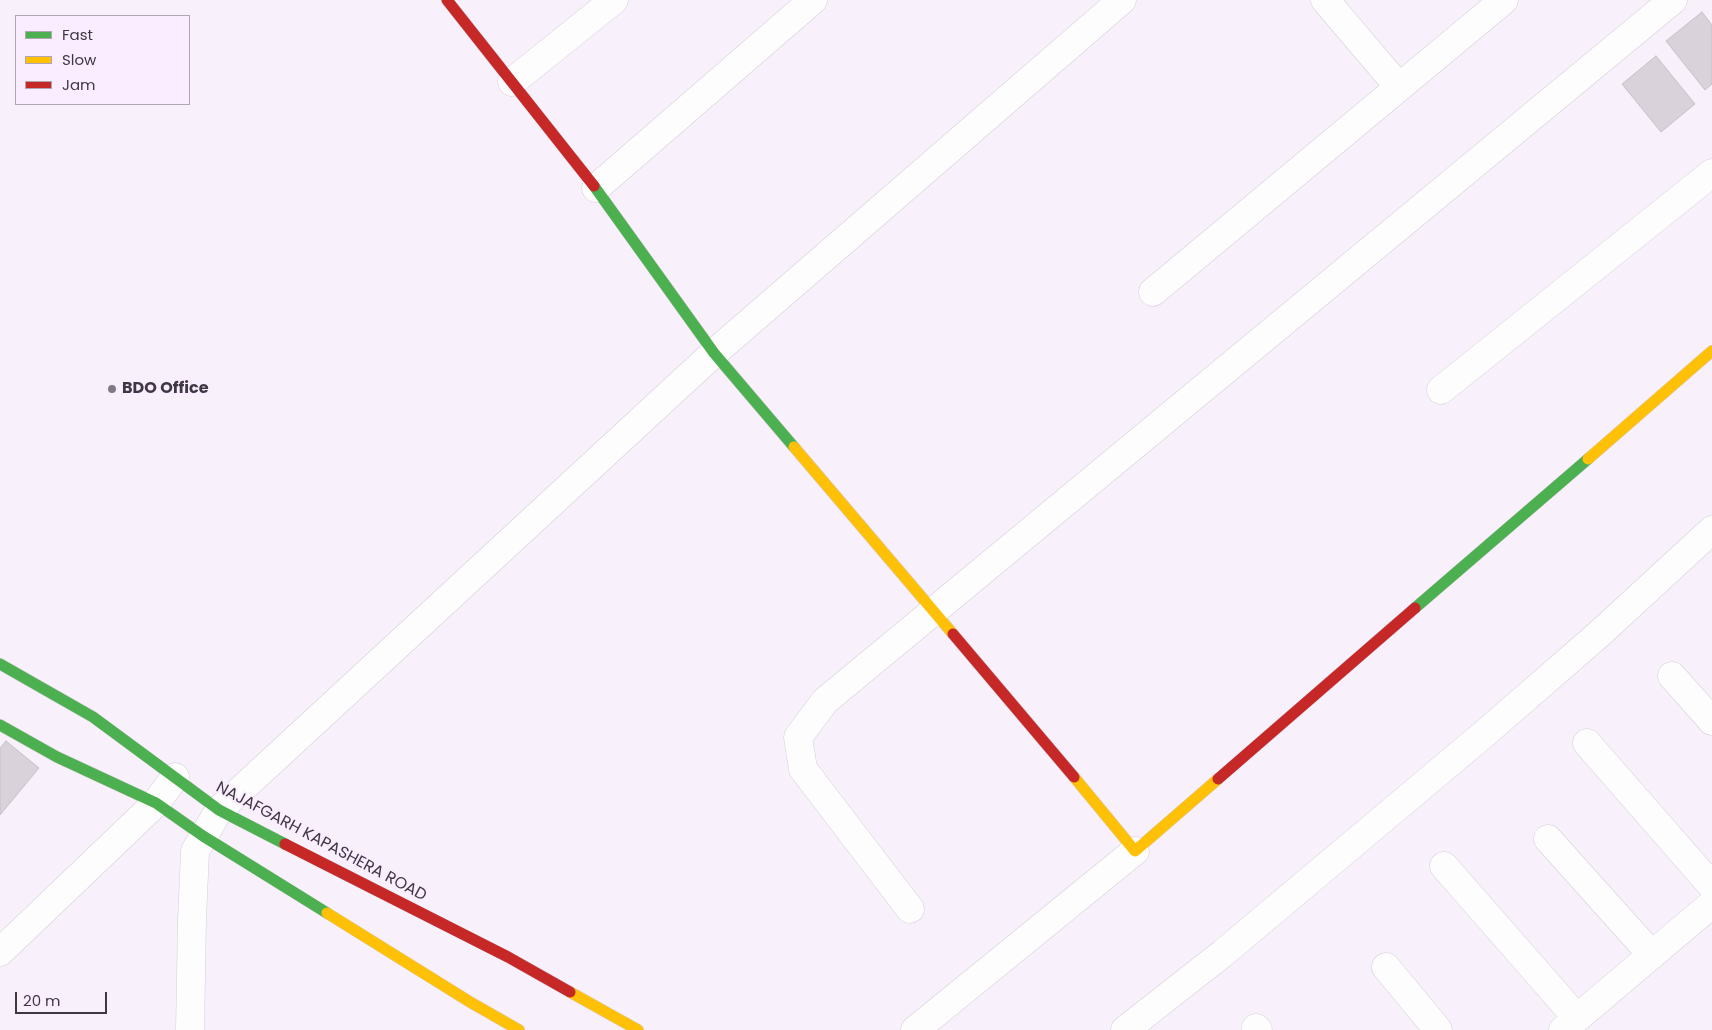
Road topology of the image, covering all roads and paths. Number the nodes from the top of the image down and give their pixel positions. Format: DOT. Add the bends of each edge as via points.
graph roads {
  1 [pos="447,0"];
  2 [pos="614,0"];
  3 [pos="813,0"];
  4 [pos="1122,0"];
  5 [pos="1325,0"];
  6 [pos="1504,0"];
  7 [pos="1673,0"];
  8 [pos="512,82"];
  9 [pos="1399,87"];
  10 [pos="1712,173"];
  11 [pos="596,188"];
  12 [pos="1152,292"];
  13 [pos="1712,350"];
  14 [pos="714,353"];
  15 [pos="1441,390"];
  16 [pos="1712,530"];
  17 [pos="933,610"];
  18 [pos="0,664"];
  19 [pos="1672,676"];
  20 [pos="1712,721"];
  21 [pos="0,725"];
  22 [pos="1587,743"];
  23 [pos="174,777"];
  24 [pos="156,803"];
  25 [pos="218,810"];
  26 [pos="203,836"];
  27 [pos="1548,839"];
  28 [pos="1135,852"];
  29 [pos="1444,866"];
  30 [pos="1712,886"];
  31 [pos="1712,904"];
  32 [pos="910,909"];
  33 [pos="0,952"];
  34 [pos="1652,955"];
  35 [pos="1386,967"];
  36 [pos="1570,1024"];
  37 [pos="190,1030"];
  38 [pos="519,1030"];
  39 [pos="638,1030"];
  40 [pos="915,1030"];
  41 [pos="1126,1030"];
  42 [pos="1438,1030"];
  1 -- 8 [label="street"];
  2 -- 8 [label="street"];
  3 -- 11 [label="street"];
  4 -- 14 [label="street"];
  5 -- 9 [label="street"];
  6 -- 9 [label="street"];
  7 -- 17 [label="street"];
  8 -- 11 [label="street"];
  9 -- 12 [label="street"];
  10 -- 15 [label="street"];
  11 -- 14 [label="street"];
  13 -- 28 [label="street"];
  14 -- 17 [label="street"];
  14 -- 25 [label="street"];
  16 -- 41 [label="street" via="1484,734 1222,954"];
  17 -- 28 [label="street"];
  17 -- 32 [label="street" via="825,701 798,737 802,769"];
  18 -- 23 [label="street, NAJAFGARH KAPASHERA ROAD" via="93,717"];
  19 -- 20 [label="street"];
  21 -- 24 [label="street" via="57,757"];
  22 -- 30 [label="street"];
  23 -- 24 [label="street"];
  23 -- 25 [label="street, NAJAFGARH KAPASHERA ROAD"];
  24 -- 26 [label="street"];
  24 -- 33 [label="street"];
  25 -- 26 [label="street"];
  25 -- 39 [label="street, NAJAFGARH KAPASHERA ROAD" via="508,957"];
  26 -- 37 [label="street" via="195,851"];
  26 -- 38 [label="street"];
  27 -- 34 [label="street"];
  28 -- 40 [label="street"];
  29 -- 36 [label="street"];
  31 -- 34 [label="street"];
  34 -- 36 [label="street"];
  35 -- 42 [label="street"];
}
